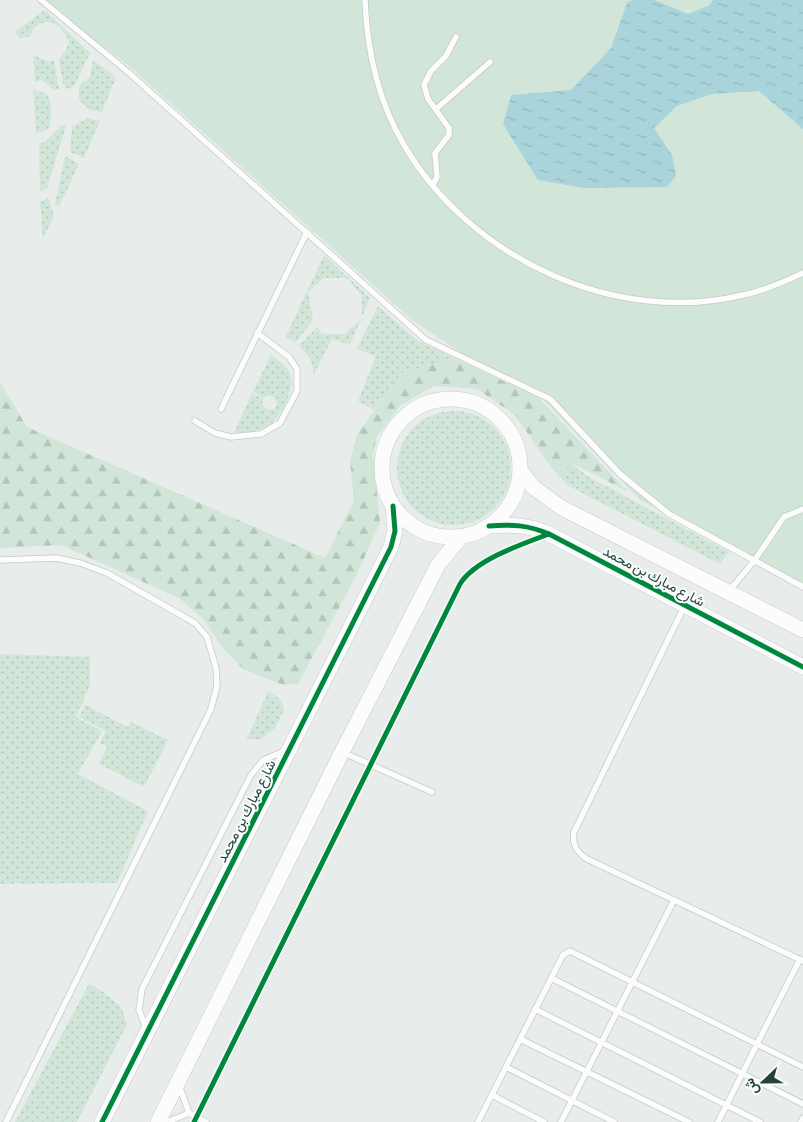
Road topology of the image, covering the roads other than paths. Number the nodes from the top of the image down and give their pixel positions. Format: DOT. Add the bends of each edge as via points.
graph roads {
  1 [pos="41,0"];
  2 [pos="365,0"];
  3 [pos="456,37"];
  4 [pos="490,62"];
  5 [pos="436,109"];
  6 [pos="433,185"];
  7 [pos="307,232"];
  8 [pos="803,273"];
  9 [pos="258,333"];
  10 [pos="220,409"];
  11 [pos="195,421"];
  12 [pos="520,470"];
  13 [pos="393,506"];
  14 [pos="803,509"];
  15 [pos="489,526"];
  16 [pos="461,537"];
  17 [pos="0,560"];
  18 [pos="754,561"];
  19 [pos="803,587"];
  20 [pos="728,592"];
  21 [pos="686,605"];
  22 [pos="803,630"];
  23 [pos="803,667"];
  24 [pos="289,750"];
  25 [pos="342,752"];
  26 [pos="432,792"];
  27 [pos="674,900"];
  28 [pos="801,960"];
  29 [pos="552,978"];
  30 [pos="632,981"];
  31 [pos="536,1009"];
  32 [pos="617,1011"];
  33 [pos="147,1031"];
  34 [pos="520,1039"];
  35 [pos="602,1042"];
  36 [pos="757,1044"];
  37 [pos="506,1067"];
  38 [pos="803,1067"];
  39 [pos="587,1071"];
  40 [pos="742,1074"];
  41 [pos="178,1083"];
  42 [pos="492,1095"];
  43 [pos="572,1100"];
  44 [pos="803,1104"];
  45 [pos="727,1105"];
  46 [pos="189,1113"];
  47 [pos="803,1118"];
  48 [pos="6,1122"];
  49 [pos="102,1122"];
  50 [pos="158,1122"];
  51 [pos="168,1122"];
  52 [pos="206,1122"];
  53 [pos="478,1122"];
  54 [pos="544,1122"];
  55 [pos="561,1122"];
  56 [pos="614,1122"];
  57 [pos="689,1122"];
  58 [pos="718,1122"];
  59 [pos="760,1122"];
  60 [pos="801,1122"];
  1 -- 7 [label="lane" via="128,72"];
  2 -- 6 [label="lane" via="369,45 386,107 404,146"];
  3 -- 5 [label="lane" via="424,84 425,92"];
  4 -- 5 [label="lane"];
  5 -- 6 [label="lane" via="450,132 435,153 437,177"];
  6 -- 8 [label="lane" via="467,220 507,251 552,276 600,292 674,302 720,299 764,289"];
  7 -- 9 [label="lane"];
  7 -- 18 [label="lane" via="426,340 550,399 620,474 669,514"];
  9 -- 10 [label="lane"];
  9 -- 11 [label="lane" via="289,357 297,369 297,391 284,417 268,432 239,437 222,436"];
  12 -- 13 [label="street" via="516,447 505,426 488,410 466,401 443,400 421,406 402,419 388,438 382,461 384,484"];
  12 -- 15 [label="street" via="516,492 509,505"];
  12 -- 20 [label="street, شارع مبارك بن محمد" via="533,486 562,508"];
  13 -- 16 [label="street" via="406,521 423,532"];
  13 -- 24 [label="street, شارع مبارك بن محمد" via="395,531 391,546"];
  14 -- 18 [label="lane" via="784,517"];
  15 -- 16 [label="street"];
  15 -- 21 [label="street, شارع مبارك بن محمد" via="530,526"];
  16 -- 25 [label="street" via="438,566"];
  17 -- 48 [label="lane" via="56,558 80,564 106,573 195,623 207,637 218,686 211,709"];
  18 -- 19 [label="lane"];
  18 -- 20 [label="lane"];
  20 -- 22 [label="street, شارع مبارك بن محمد"];
  21 -- 23 [label="street, شارع مبارك بن محمد"];
  21 -- 27 [label="lane" via="573,838 581,855"];
  24 -- 33 [label="street, شارع مبارك بن محمد"];
  24 -- 33 [label="lane" via="271,755 251,774 142,989 139,1010"];
  25 -- 26 [label="lane"];
  25 -- 41 [label="street"];
  27 -- 28 [label="lane"];
  27 -- 30 [label="lane"];
  28 -- 36 [label="lane"];
  29 -- 30 [label="lane" via="563,955 570,951"];
  29 -- 31 [label="lane"];
  29 -- 32 [label="lane"];
  30 -- 32 [label="lane"];
  30 -- 36 [label="lane"];
  31 -- 34 [label="lane"];
  31 -- 35 [label="lane"];
  32 -- 35 [label="lane"];
  32 -- 40 [label="lane"];
  33 -- 49 [label="street, شارع مبارك بن محمد"];
  34 -- 37 [label="lane"];
  34 -- 39 [label="lane"];
  35 -- 39 [label="lane"];
  35 -- 45 [label="lane"];
  36 -- 38 [label="lane"];
  36 -- 40 [label="lane"];
  37 -- 42 [label="lane"];
  37 -- 43 [label="lane"];
  39 -- 43 [label="lane"];
  39 -- 57 [label="lane"];
  40 -- 44 [label="lane"];
  40 -- 45 [label="lane"];
  41 -- 46 [label="lane"];
  41 -- 50 [label="street"];
  42 -- 53 [label="lane"];
  42 -- 54 [label="lane"];
  43 -- 55 [label="lane"];
  43 -- 56 [label="lane"];
  45 -- 58 [label="lane"];
  45 -- 59 [label="lane"];
  46 -- 51 [label="lane"];
  46 -- 52 [label="lane"];
  47 -- 60 [label="lane"];
}
